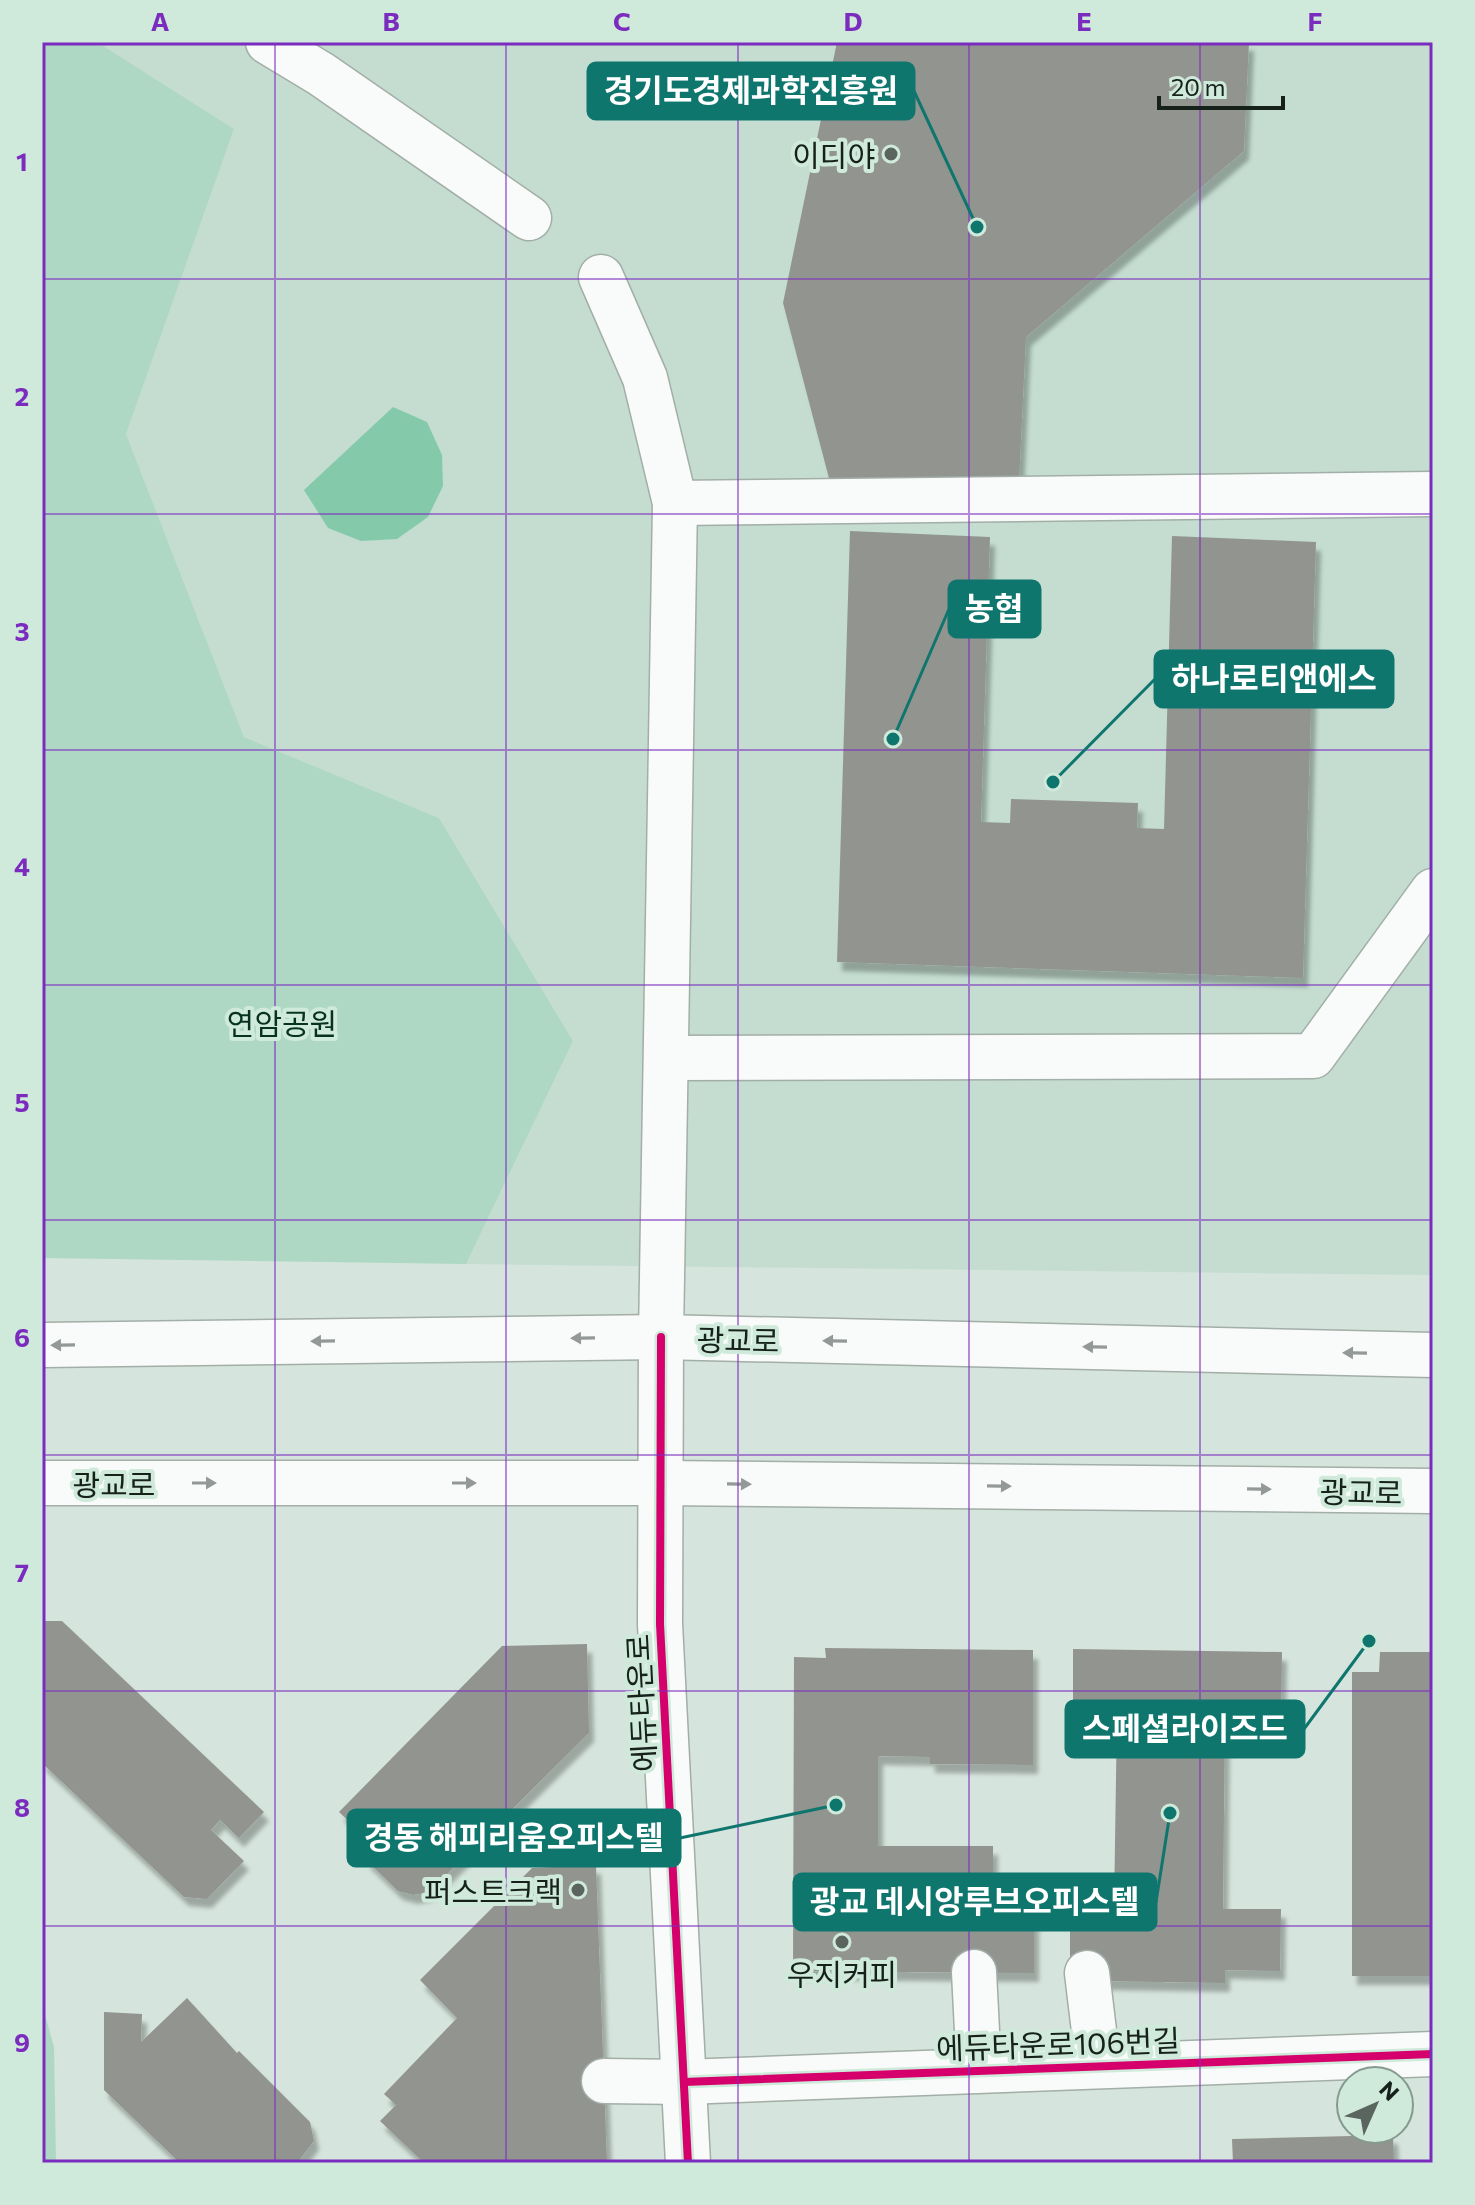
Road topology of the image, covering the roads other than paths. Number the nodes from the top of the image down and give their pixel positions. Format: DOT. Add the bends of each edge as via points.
graph roads {
  1 [pos="268,42"];
  2 [pos="529,218"];
  3 [pos="601,277"];
  4 [pos="1433,494"];
  5 [pos="675,503"];
  6 [pos="1433,891"];
  7 [pos="668,1058"];
  8 [pos="661,1337"];
  9 [pos="42,1345"];
  10 [pos="1433,1355"];
  11 [pos="42,1483"];
  12 [pos="661,1483"];
  13 [pos="1433,1491"];
  14 [pos="974,1972"];
  15 [pos="1087,1973"];
  16 [pos="1433,2054"];
  17 [pos="1098,2064"];
  18 [pos="979,2070"];
  19 [pos="604,2081"];
  20 [pos="684,2082"];
  21 [pos="688,2163"];
  1 -- 2 [label="main road"];
  3 -- 5 [label="main road, 에듀타운로" via="645,378"];
  4 -- 5 [label="main road"];
  5 -- 7 [label="main road, 에듀타운로"];
  6 -- 7 [label="main road" via="1313,1056"];
  7 -- 8 [label="main road, 에듀타운로"];
  8 -- 9 [label="main road, 광교로, one-way"];
  10 -- 8 [label="main road, 광교로, one-way"];
  8 -- 12 [label="main road, 에듀타운로"];
  11 -- 12 [label="main road, 광교로, one-way"];
  12 -- 13 [label="main road, 광교로, one-way"];
  12 -- 20 [label="main road, 에듀타운로" via="660,1624"];
  14 -- 18 [label="main road"];
  15 -- 17 [label="main road"];
  16 -- 17 [label="main road, 에듀타운로106번길"];
  17 -- 18 [label="main road, 에듀타운로106번길"];
  18 -- 20 [label="main road, 에듀타운로106번길"];
  19 -- 20 [label="main road, 에듀타운로106번길"];
  20 -- 21 [label="main road, 에듀타운로"];
}
